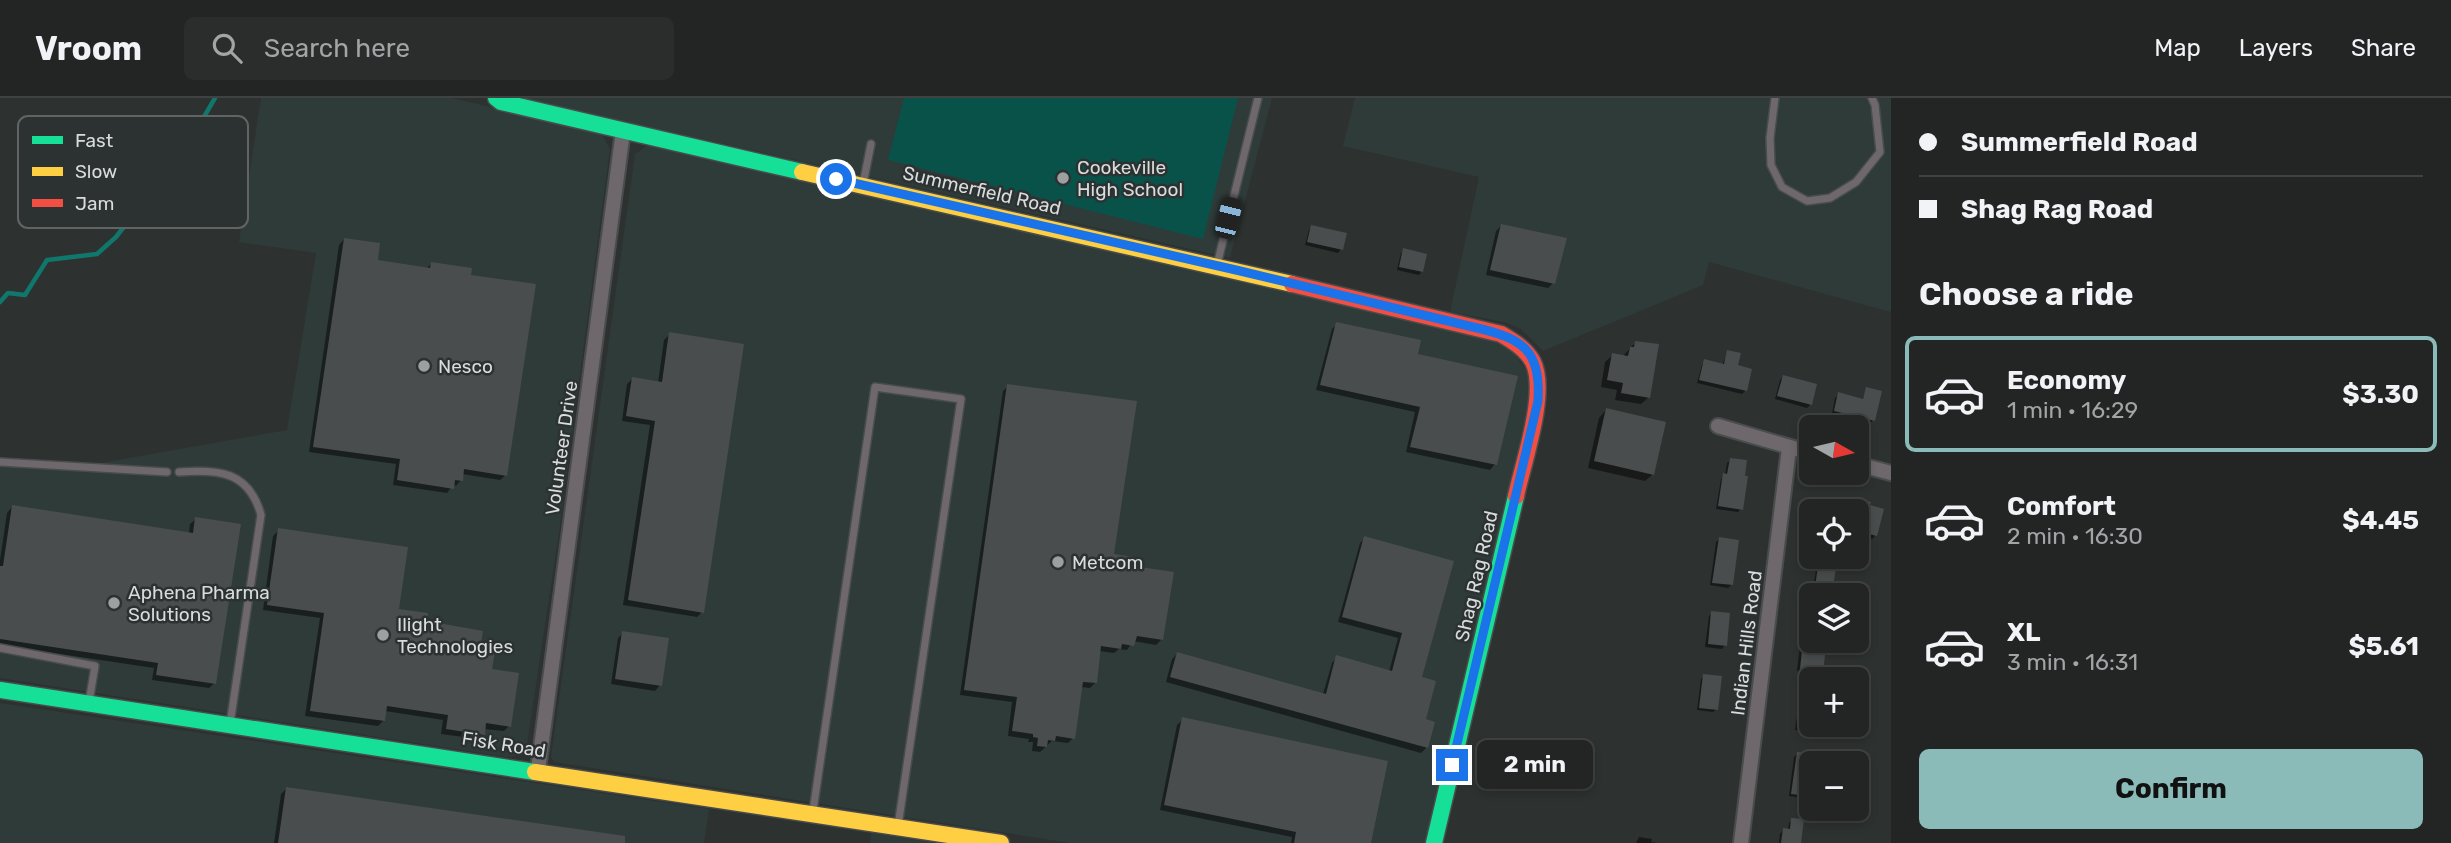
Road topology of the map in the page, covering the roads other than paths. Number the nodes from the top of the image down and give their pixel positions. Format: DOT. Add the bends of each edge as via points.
graph roads {
  1 [pos="496,98"];
  2 [pos="1258,98"];
  3 [pos="1774,98"];
  4 [pos="1872,98"];
  5 [pos="623,131"];
  6 [pos="871,144"];
  7 [pos="862,185"];
  8 [pos="1217,265"];
  9 [pos="1501,334"];
  10 [pos="1718,426"];
  11 [pos="1789,448"];
  12 [pos="1799,450"];
  13 [pos="0,462"];
  14 [pos="1869,467"];
  15 [pos="167,472"];
  16 [pos="179,472"];
  17 [pos="1891,472"];
  18 [pos="0,648"];
  19 [pos="0,690"];
  20 [pos="89,703"];
  21 [pos="230,724"];
  22 [pos="538,770"];
  23 [pos="813,814"];
  24 [pos="898,827"];
  25 [pos="1001,843"];
  26 [pos="1434,843"];
  27 [pos="1741,843"];
  1 -- 5 [label="street, Summerfield Road"];
  2 -- 8 [label="lane"];
  3 -- 4 [label="lane" via="1770,165 1782,187 1807,201 1830,198 1856,182 1880,152"];
  5 -- 7 [label="street, Summerfield Road"];
  5 -- 22 [label="street, Volunteer Drive"];
  6 -- 7 [label="lane"];
  7 -- 8 [label="street, Summerfield Road"];
  8 -- 9 [label="street, Summerfield Road"];
  9 -- 26 [label="street, Shag Rag Road" via="1520,344 1534,360 1540,377 1538,401"];
  10 -- 11 [label="street"];
  11 -- 12 [label="street"];
  11 -- 27 [label="street, Indian Hills Road"];
  13 -- 15 [label="lane"];
  14 -- 17 [label="street"];
  16 -- 21 [label="lane" via="211,470 245,482 261,515"];
  18 -- 20 [label="lane" via="95,666"];
  19 -- 20 [label="street, Fisk Road"];
  20 -- 21 [label="street, Fisk Road"];
  21 -- 22 [label="street, Fisk Road"];
  22 -- 23 [label="street, Fisk Road"];
  23 -- 24 [label="street, Fisk Road"];
  23 -- 24 [label="lane" via="876,387 961,399"];
  24 -- 25 [label="street, Fisk Road"];
}
